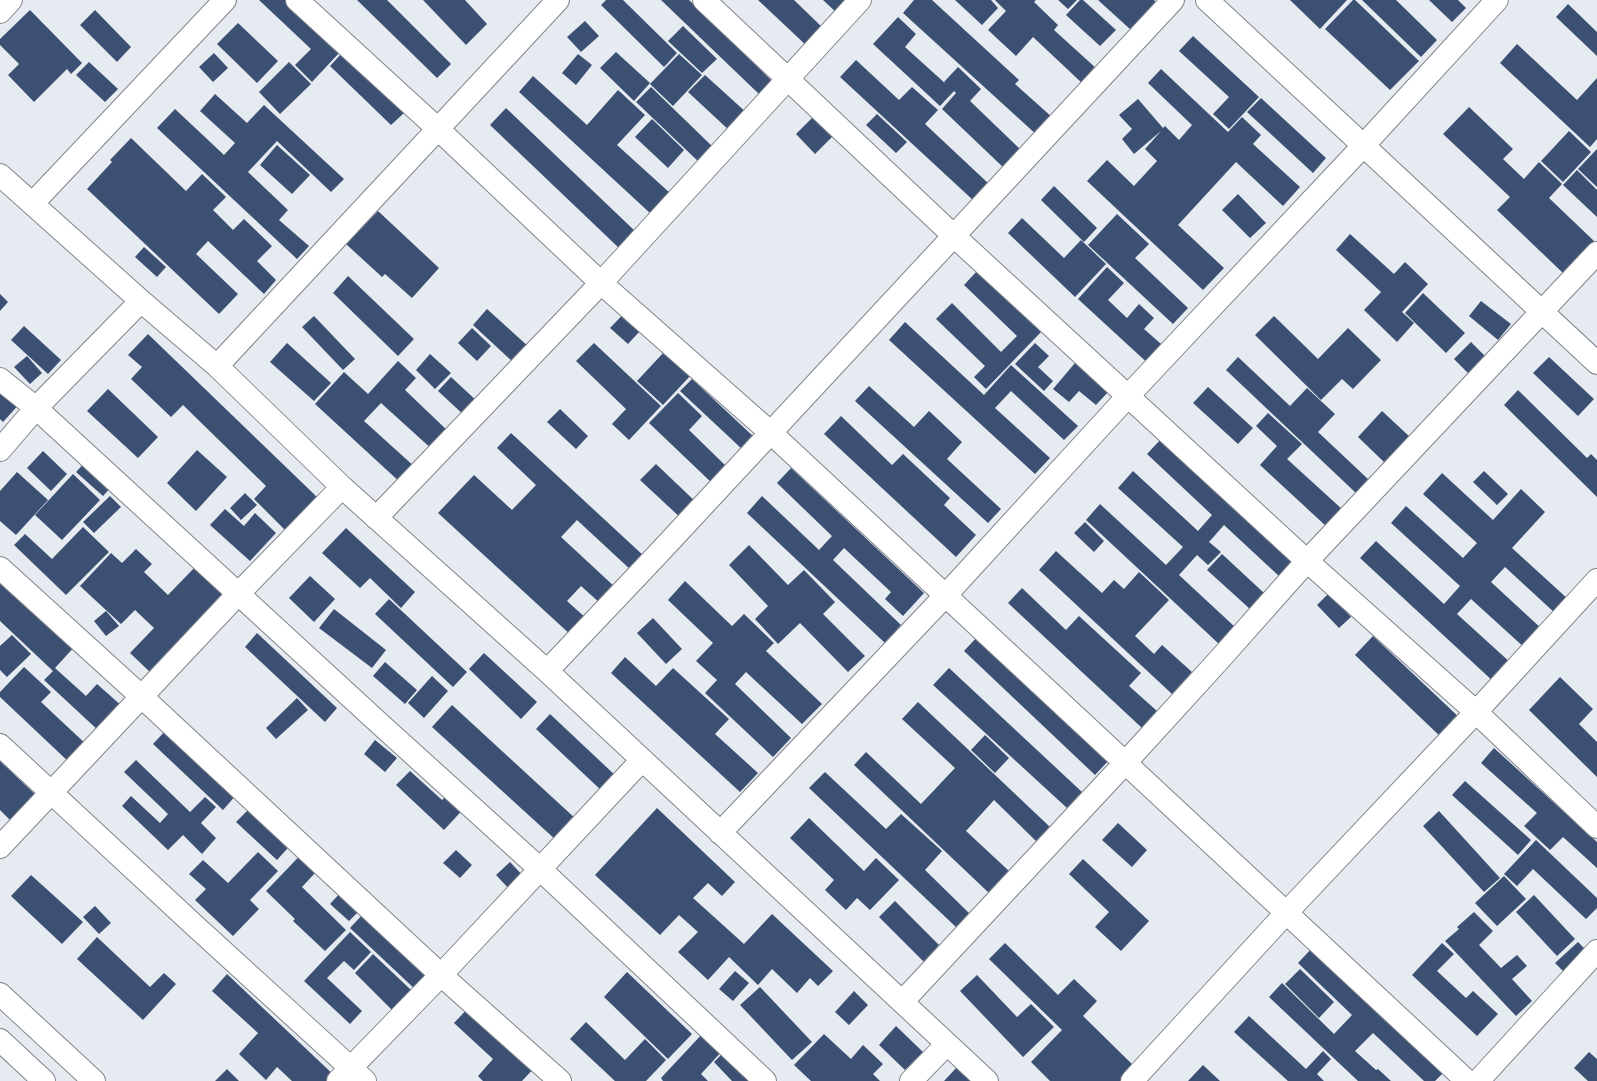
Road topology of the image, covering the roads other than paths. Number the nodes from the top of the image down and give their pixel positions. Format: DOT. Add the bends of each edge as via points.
graph roads {
  1 [pos="11,0"];
  2 [pos="224,0"];
  3 [pos="297,0"];
  4 [pos="558,0"];
  5 [pos="704,0"];
  6 [pos="860,0"];
  7 [pos="1174,0"];
  8 [pos="1207,0"];
  9 [pos="1497,0"];
  10 [pos="0,12"];
  11 [pos="788,79"];
  12 [pos="438,129"];
  13 [pos="1363,146"];
  14 [pos="0,175"];
  15 [pos="33,203"];
  16 [pos="954,236"];
  17 [pos="1597,253"];
  18 [pos="601,283"];
  19 [pos="141,301"];
  20 [pos="1542,313"];
  21 [pos="1597,362"];
  22 [pos="217,366"];
  23 [pos="0,379"];
  24 [pos="1128,396"];
  25 [pos="36,408"];
  26 [pos="771,433"];
  27 [pos="0,450"];
  28 [pos="342,487"];
  29 [pos="376,518"];
  30 [pos="1307,561"];
  31 [pos="0,568"];
  32 [pos="1597,580"];
  33 [pos="238,594"];
  34 [pos="945,596"];
  35 [pos="547,671"];
  36 [pos="142,696"];
  37 [pos="1476,712"];
  38 [pos="0,745"];
  39 [pos="642,760"];
  40 [pos="1125,763"];
  41 [pos="51,792"];
  42 [pos="1597,828"];
  43 [pos="720,833"];
  44 [pos="0,847"];
  45 [pos="540,869"];
  46 [pos="1286,913"];
  47 [pos="1597,951"];
  48 [pos="441,975"];
  49 [pos="0,994"];
  50 [pos="902,1002"];
  51 [pos="0,1040"];
  52 [pos="947,1044"];
  53 [pos="352,1077"];
  54 [pos="44,1081"];
  55 [pos="94,1081"];
  56 [pos="560,1081"];
  57 [pos="765,1081"];
  58 [pos="911,1081"];
  59 [pos="987,1081"];
  60 [pos="1132,1081"];
  61 [pos="1467,1081"];
  62 [pos="1478,1081"];
  1 -- 10 [label="street"];
  2 -- 15 [label="street"];
  3 -- 12 [label="street"];
  4 -- 12 [label="street"];
  5 -- 11 [label="street"];
  6 -- 11 [label="street"];
  7 -- 16 [label="street"];
  8 -- 13 [label="street"];
  9 -- 13 [label="street"];
  11 -- 16 [label="street"];
  11 -- 18 [label="street"];
  12 -- 18 [label="street"];
  12 -- 22 [label="street"];
  13 -- 20 [label="street"];
  13 -- 24 [label="street"];
  14 -- 15 [label="street"];
  15 -- 19 [label="street"];
  16 -- 24 [label="street"];
  16 -- 26 [label="street"];
  17 -- 20 [label="street"];
  18 -- 26 [label="street"];
  18 -- 29 [label="street"];
  19 -- 22 [label="street"];
  19 -- 25 [label="street"];
  20 -- 21 [label="street"];
  20 -- 30 [label="street"];
  22 -- 28 [label="street"];
  23 -- 25 [label="street"];
  24 -- 30 [label="street"];
  24 -- 34 [label="street"];
  25 -- 27 [label="street"];
  25 -- 33 [label="street"];
  26 -- 34 [label="street"];
  26 -- 35 [label="street"];
  28 -- 29 [label="street"];
  28 -- 33 [label="street"];
  29 -- 35 [label="street"];
  30 -- 37 [label="street"];
  30 -- 40 [label="street"];
  31 -- 36 [label="street"];
  32 -- 37 [label="street"];
  33 -- 36 [label="street"];
  33 -- 45 [label="street"];
  34 -- 40 [label="street"];
  34 -- 43 [label="street"];
  35 -- 39 [label="street"];
  36 -- 41 [label="street"];
  36 -- 48 [label="street"];
  37 -- 42 [label="street"];
  37 -- 46 [label="street"];
  38 -- 41 [label="street"];
  39 -- 43 [label="street"];
  39 -- 45 [label="street"];
  40 -- 46 [label="street"];
  40 -- 50 [label="street"];
  41 -- 44 [label="street"];
  41 -- 53 [label="street"];
  43 -- 50 [label="street"];
  45 -- 48 [label="street"];
  45 -- 57 [label="street"];
  46 -- 60 [label="street"];
  46 -- 61 [label="street"];
  47 -- 62 [label="street"];
  48 -- 53 [label="street"];
  48 -- 56 [label="street"];
  49 -- 55 [label="street"];
  50 -- 52 [label="street"];
  51 -- 54 [label="street"];
  52 -- 58 [label="street"];
  52 -- 59 [label="street"];
}
